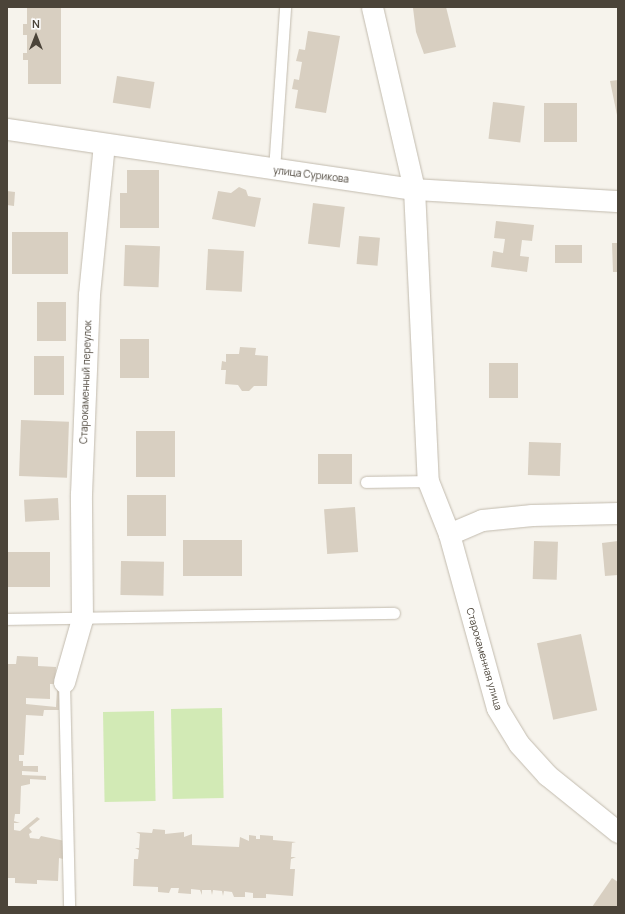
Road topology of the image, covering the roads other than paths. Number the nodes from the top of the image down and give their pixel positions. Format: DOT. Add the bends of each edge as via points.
graph roads {
  1 [pos="285,7"];
  2 [pos="372,7"];
  3 [pos="7,129"];
  4 [pos="104,145"];
  5 [pos="274,170"];
  6 [pos="414,189"];
  7 [pos="618,201"];
  8 [pos="428,481"];
  9 [pos="366,482"];
  10 [pos="618,513"];
  11 [pos="449,534"];
  12 [pos="394,613"];
  13 [pos="7,619"];
  14 [pos="82,619"];
  15 [pos="64,682"];
  16 [pos="618,832"];
  17 [pos="69,907"];
  1 -- 5 [label="lane"];
  2 -- 6 [label="street, Старокаменная улица"];
  3 -- 4 [label="street, улица Сурикова"];
  4 -- 5 [label="street, улица Сурикова"];
  4 -- 14 [label="street, Старокаменный переулок" via="89,294 81,494"];
  5 -- 6 [label="street, улица Сурикова"];
  6 -- 7 [label="street, улица Сурикова"];
  6 -- 8 [label="street, Старокаменная улица"];
  8 -- 9 [label="lane"];
  8 -- 11 [label="street, Старокаменная улица"];
  10 -- 11 [label="street" via="482,520"];
  11 -- 16 [label="street, Старокаменная улица" via="497,708 519,744 548,775"];
  12 -- 14 [label="lane"];
  13 -- 14 [label="lane"];
  14 -- 15 [label="street, Старокаменный переулок"];
  15 -- 17 [label="lane"];
}
